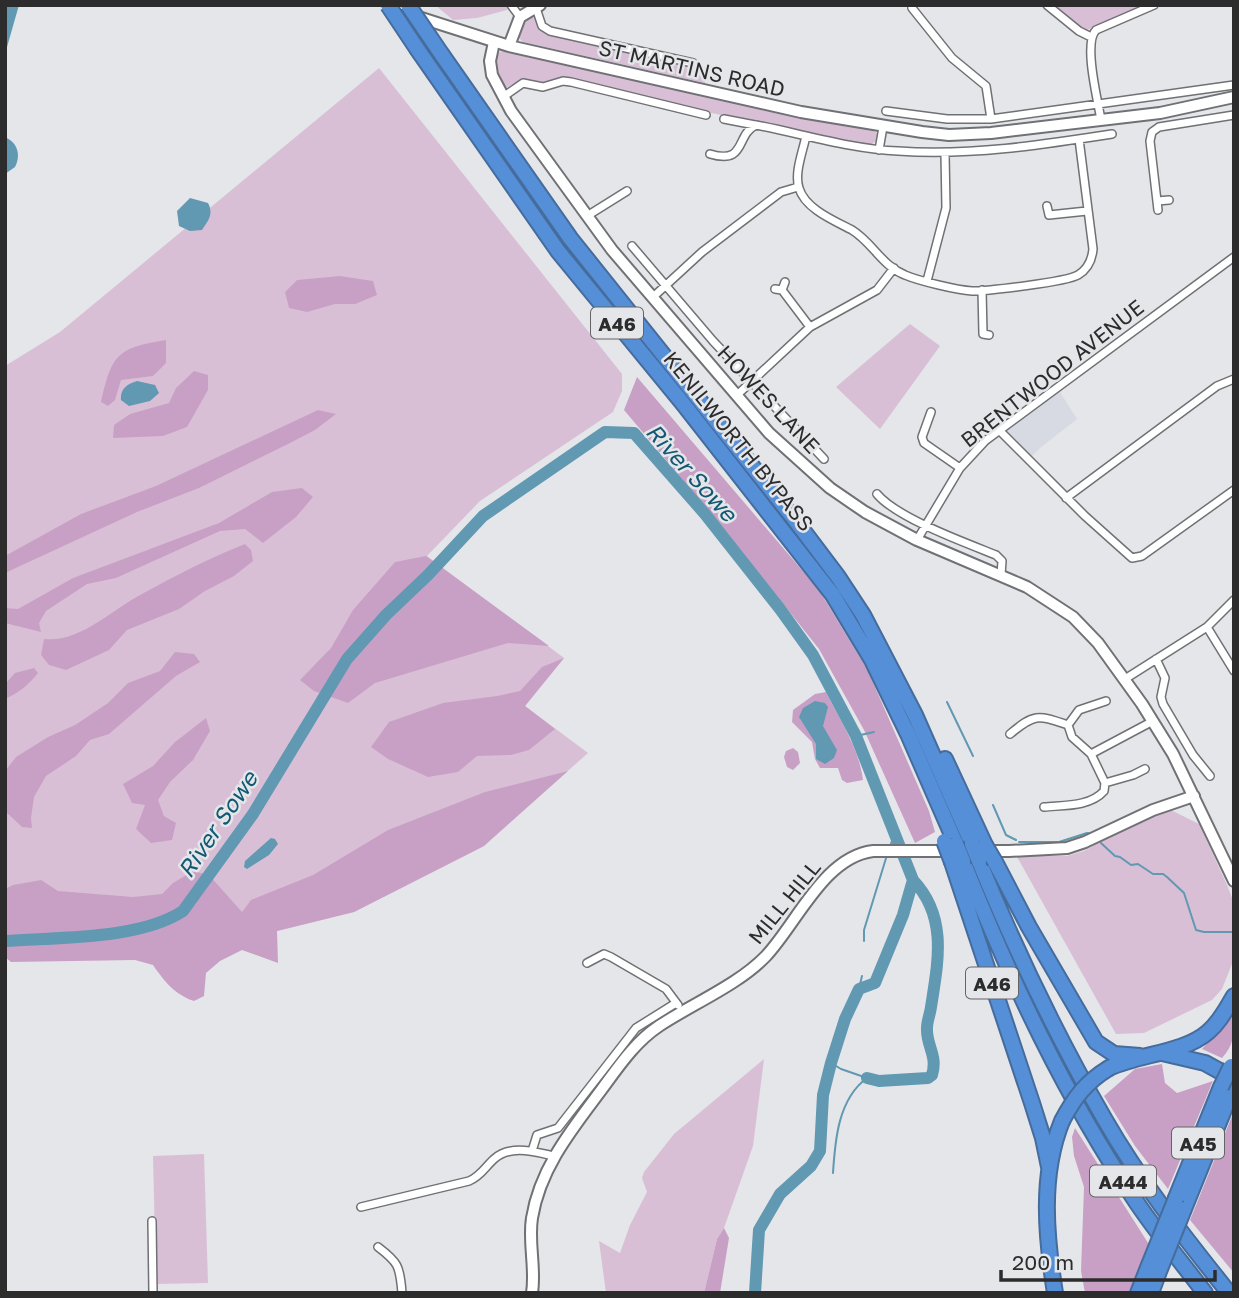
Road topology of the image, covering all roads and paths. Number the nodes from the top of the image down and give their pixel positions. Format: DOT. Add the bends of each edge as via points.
graph roads {
  1 [pos="382,5"];
  2 [pos="388,5"];
  3 [pos="408,5"];
  4 [pos="511,5"];
  5 [pos="1047,5"];
  6 [pos="1154,5"];
  7 [pos="538,6"];
  8 [pos="909,7"];
  9 [pos="520,17"];
  10 [pos="1091,37"];
  11 [pos="494,43"];
  12 [pos="509,46"];
  13 [pos="693,63"];
  14 [pos="1234,85"];
  15 [pos="503,97"];
  16 [pos="1234,97"];
  17 [pos="1098,105"];
  18 [pos="887,111"];
  19 [pos="706,115"];
  20 [pos="1234,115"];
  21 [pos="724,119"];
  22 [pos="991,119"];
  23 [pos="1101,120"];
  24 [pos="756,125"];
  25 [pos="883,127"];
  26 [pos="1112,134"];
  27 [pos="806,136"];
  28 [pos="1079,139"];
  29 [pos="879,150"];
  30 [pos="946,153"];
  31 [pos="710,154"];
  32 [pos="798,187"];
  33 [pos="627,191"];
  34 [pos="1169,200"];
  35 [pos="1047,206"];
  36 [pos="1087,211"];
  37 [pos="587,216"];
  38 [pos="632,246"];
  39 [pos="1234,257"];
  40 [pos="894,268"];
  41 [pos="927,281"];
  42 [pos="666,285"];
  43 [pos="781,287"];
  44 [pos="982,290"];
  45 [pos="652,298"];
  46 [pos="810,327"];
  47 [pos="989,335"];
  48 [pos="1234,379"];
  49 [pos="751,382"];
  50 [pos="737,395"];
  51 [pos="931,412"];
  52 [pos="999,430"];
  53 [pos="824,459"];
  54 [pos="960,468"];
  55 [pos="1234,490"];
  56 [pos="877,494"];
  57 [pos="1066,498"];
  58 [pos="795,520"];
  59 [pos="925,524"];
  60 [pos="917,540"];
  61 [pos="1001,575"];
  62 [pos="1234,600"];
  63 [pos="1207,627"];
  64 [pos="1156,659"];
  65 [pos="1234,671"];
  66 [pos="1125,679"];
  67 [pos="1106,701"];
  68 [pos="1153,721"];
  69 [pos="1068,725"];
  70 [pos="908,734"];
  71 [pos="1010,734"];
  72 [pos="1091,754"];
  73 [pos="1145,769"];
  74 [pos="1210,775"];
  75 [pos="1105,783"];
  76 [pos="947,786"];
  77 [pos="1194,796"];
  78 [pos="1044,807"];
  79 [pos="979,845"];
  80 [pos="957,862"];
  81 [pos="988,862"];
  82 [pos="1234,881"];
  83 [pos="587,963"];
  84 [pos="1234,996"];
  85 [pos="680,1007"];
  86 [pos="1158,1052"];
  87 [pos="1140,1056"];
  88 [pos="1231,1078"];
  89 [pos="532,1152"];
  90 [pos="554,1156"];
  91 [pos="1049,1167"];
  92 [pos="361,1206"];
  93 [pos="152,1221"];
  94 [pos="378,1247"];
  95 [pos="1154,1269"];
  96 [pos="153,1293"];
  97 [pos="402,1293"];
  98 [pos="532,1293"];
  99 [pos="1055,1293"];
  100 [pos="1138,1293"];
  101 [pos="1151,1293"];
  102 [pos="1205,1293"];
  103 [pos="1229,1293"];
  1 -- 11 [label="main road, ST MARTINS ROAD"];
  2 -- 70 [label="highway, KENILWORTH BYPASS / A46, bridge" via="558,251 833,595"];
  3 -- 58 [label="highway, KENILWORTH BYPASS / A46, bridge" via="570,239"];
  4 -- 9 [label="street"];
  5 -- 10 [label="street"];
  6 -- 10 [label="street" via="1096,30"];
  7 -- 9 [label="main road"];
  7 -- 13 [label="street" via="542,26 550,31"];
  8 -- 22 [label="street" via="952,58 986,86"];
  9 -- 12 [label="main road"];
  10 -- 17 [label="street"];
  11 -- 12 [label="main road, ST MARTINS ROAD"];
  11 -- 15 [label="main road, HOWES LANE" via="490,68"];
  12 -- 25 [label="main road, ST MARTINS ROAD"];
  14 -- 17 [label="street"];
  15 -- 19 [label="street, ST MARTINS ROAD" via="523,83 543,87 563,81"];
  15 -- 37 [label="main road, HOWES LANE"];
  16 -- 23 [label="main road, ST MARTINS ROAD"];
  17 -- 22 [label="street"];
  17 -- 23 [label="street"];
  18 -- 22 [label="street"];
  20 -- 34 [label="street" via="1159,127 1151,135 1158,206"];
  21 -- 24 [label="street, ST MARTINS ROAD"];
  23 -- 25 [label="main road, ST MARTINS ROAD" via="971,135"];
  24 -- 27 [label="street, ST MARTINS ROAD"];
  24 -- 31 [label="street, ST MARTINS ROAD" via="734,154"];
  25 -- 29 [label="street"];
  26 -- 28 [label="street, ST MARTINS ROAD"];
  27 -- 29 [label="street, ST MARTINS ROAD"];
  27 -- 32 [label="street"];
  28 -- 30 [label="street, ST MARTINS ROAD"];
  28 -- 36 [label="street"];
  29 -- 30 [label="street, ST MARTINS ROAD"];
  30 -- 41 [label="street" via="946,208"];
  32 -- 40 [label="street" via="808,201 857,234"];
  32 -- 42 [label="street" via="781,192"];
  33 -- 37 [label="street"];
  35 -- 36 [label="street" via="1049,215"];
  36 -- 44 [label="street" via="1093,255 1083,271 1070,278"];
  37 -- 45 [label="main road, HOWES LANE"];
  38 -- 42 [label="street, HOWES LANE"];
  39 -- 52 [label="street, BRENTWOOD AVENUE"];
  40 -- 41 [label="street"];
  40 -- 46 [label="street" via="877,289"];
  41 -- 44 [label="street"];
  42 -- 45 [label="street"];
  42 -- 49 [label="street, HOWES LANE"];
  43 -- 46 [label="street"];
  44 -- 47 [label="street" via="983,334"];
  45 -- 50 [label="main road, HOWES LANE"];
  46 -- 49 [label="street"];
  48 -- 57 [label="street" via="1217,386"];
  49 -- 50 [label="street"];
  49 -- 53 [label="street, HOWES LANE"];
  50 -- 60 [label="main road, HOWES LANE" via="769,433 830,488"];
  51 -- 54 [label="street" via="922,440"];
  52 -- 54 [label="street, BRENTWOOD AVENUE"];
  52 -- 57 [label="street"];
  54 -- 59 [label="street, BRENTWOOD AVENUE"];
  55 -- 57 [label="street" via="1135,559"];
  56 -- 59 [label="street"];
  58 -- 76 [label="highway, A46" via="863,615"];
  58 -- 79 [label="highway, A46" via="843,572 920,704"];
  59 -- 60 [label="street, BRENTWOOD AVENUE"];
  59 -- 61 [label="street" via="996,555 1002,561"];
  60 -- 61 [label="main road, HOWES LANE"];
  61 -- 66 [label="main road, HOWES LANE" via="1073,617"];
  62 -- 63 [label="street"];
  63 -- 64 [label="street"];
  63 -- 65 [label="street"];
  64 -- 66 [label="street"];
  64 -- 74 [label="street" via="1165,678 1163,704"];
  66 -- 68 [label="main road, HOWES LANE"];
  67 -- 69 [label="street" via="1079,710"];
  68 -- 72 [label="street"];
  68 -- 77 [label="main road, HOWES LANE"];
  69 -- 71 [label="street" via="1038,716"];
  69 -- 72 [label="street" via="1072,737"];
  70 -- 80 [label="highway, A444, bridge"];
  72 -- 75 [label="street"];
  73 -- 75 [label="street"];
  75 -- 78 [label="street" via="1104,792 1096,799"];
  76 -- 79 [label="highway, A444"];
  77 -- 82 [label="main road, HOWES LANE"];
  77 -- 85 [label="main road, MILL HILL" via="1067,848 864,852 845,860 826,878 760,962"];
  79 -- 81 [label="highway, A444, bridge"];
  80 -- 91 [label="highway, A46"];
  80 -- 102 [label="highway, A444" via="1070,1095 1139,1205"];
  81 -- 87 [label="highway, A46" via="1096,1042 1114,1054"];
  81 -- 103 [label="highway, A444" via="1030,975 1105,1122"];
  83 -- 85 [label="street" via="604,954 611,957 666,989"];
  84 -- 86 [label="highway" via="1207,1033"];
  85 -- 89 [label="street, MILL HILL" via="636,1028 558,1128 537,1135"];
  85 -- 90 [label="main road, MILL HILL" via="637,1045"];
  86 -- 87 [label="highway"];
  86 -- 88 [label="highway" via="1205,1063"];
  87 -- 91 [label="highway, bridge" via="1109,1068 1079,1092 1062,1121"];
  88 -- 95 [label="highway, A45, bridge"];
  89 -- 90 [label="street"];
  89 -- 92 [label="street" via="499,1155 469,1181"];
  90 -- 98 [label="main road, MILL HILL" via="540,1186 531,1223"];
  91 -- 99 [label="highway" via="1048,1222"];
  93 -- 96 [label="street"];
  94 -- 97 [label="street" via="399,1267"];
  95 -- 100 [label="highway, A45"];
  95 -- 101 [label="highway, A45"];
}
